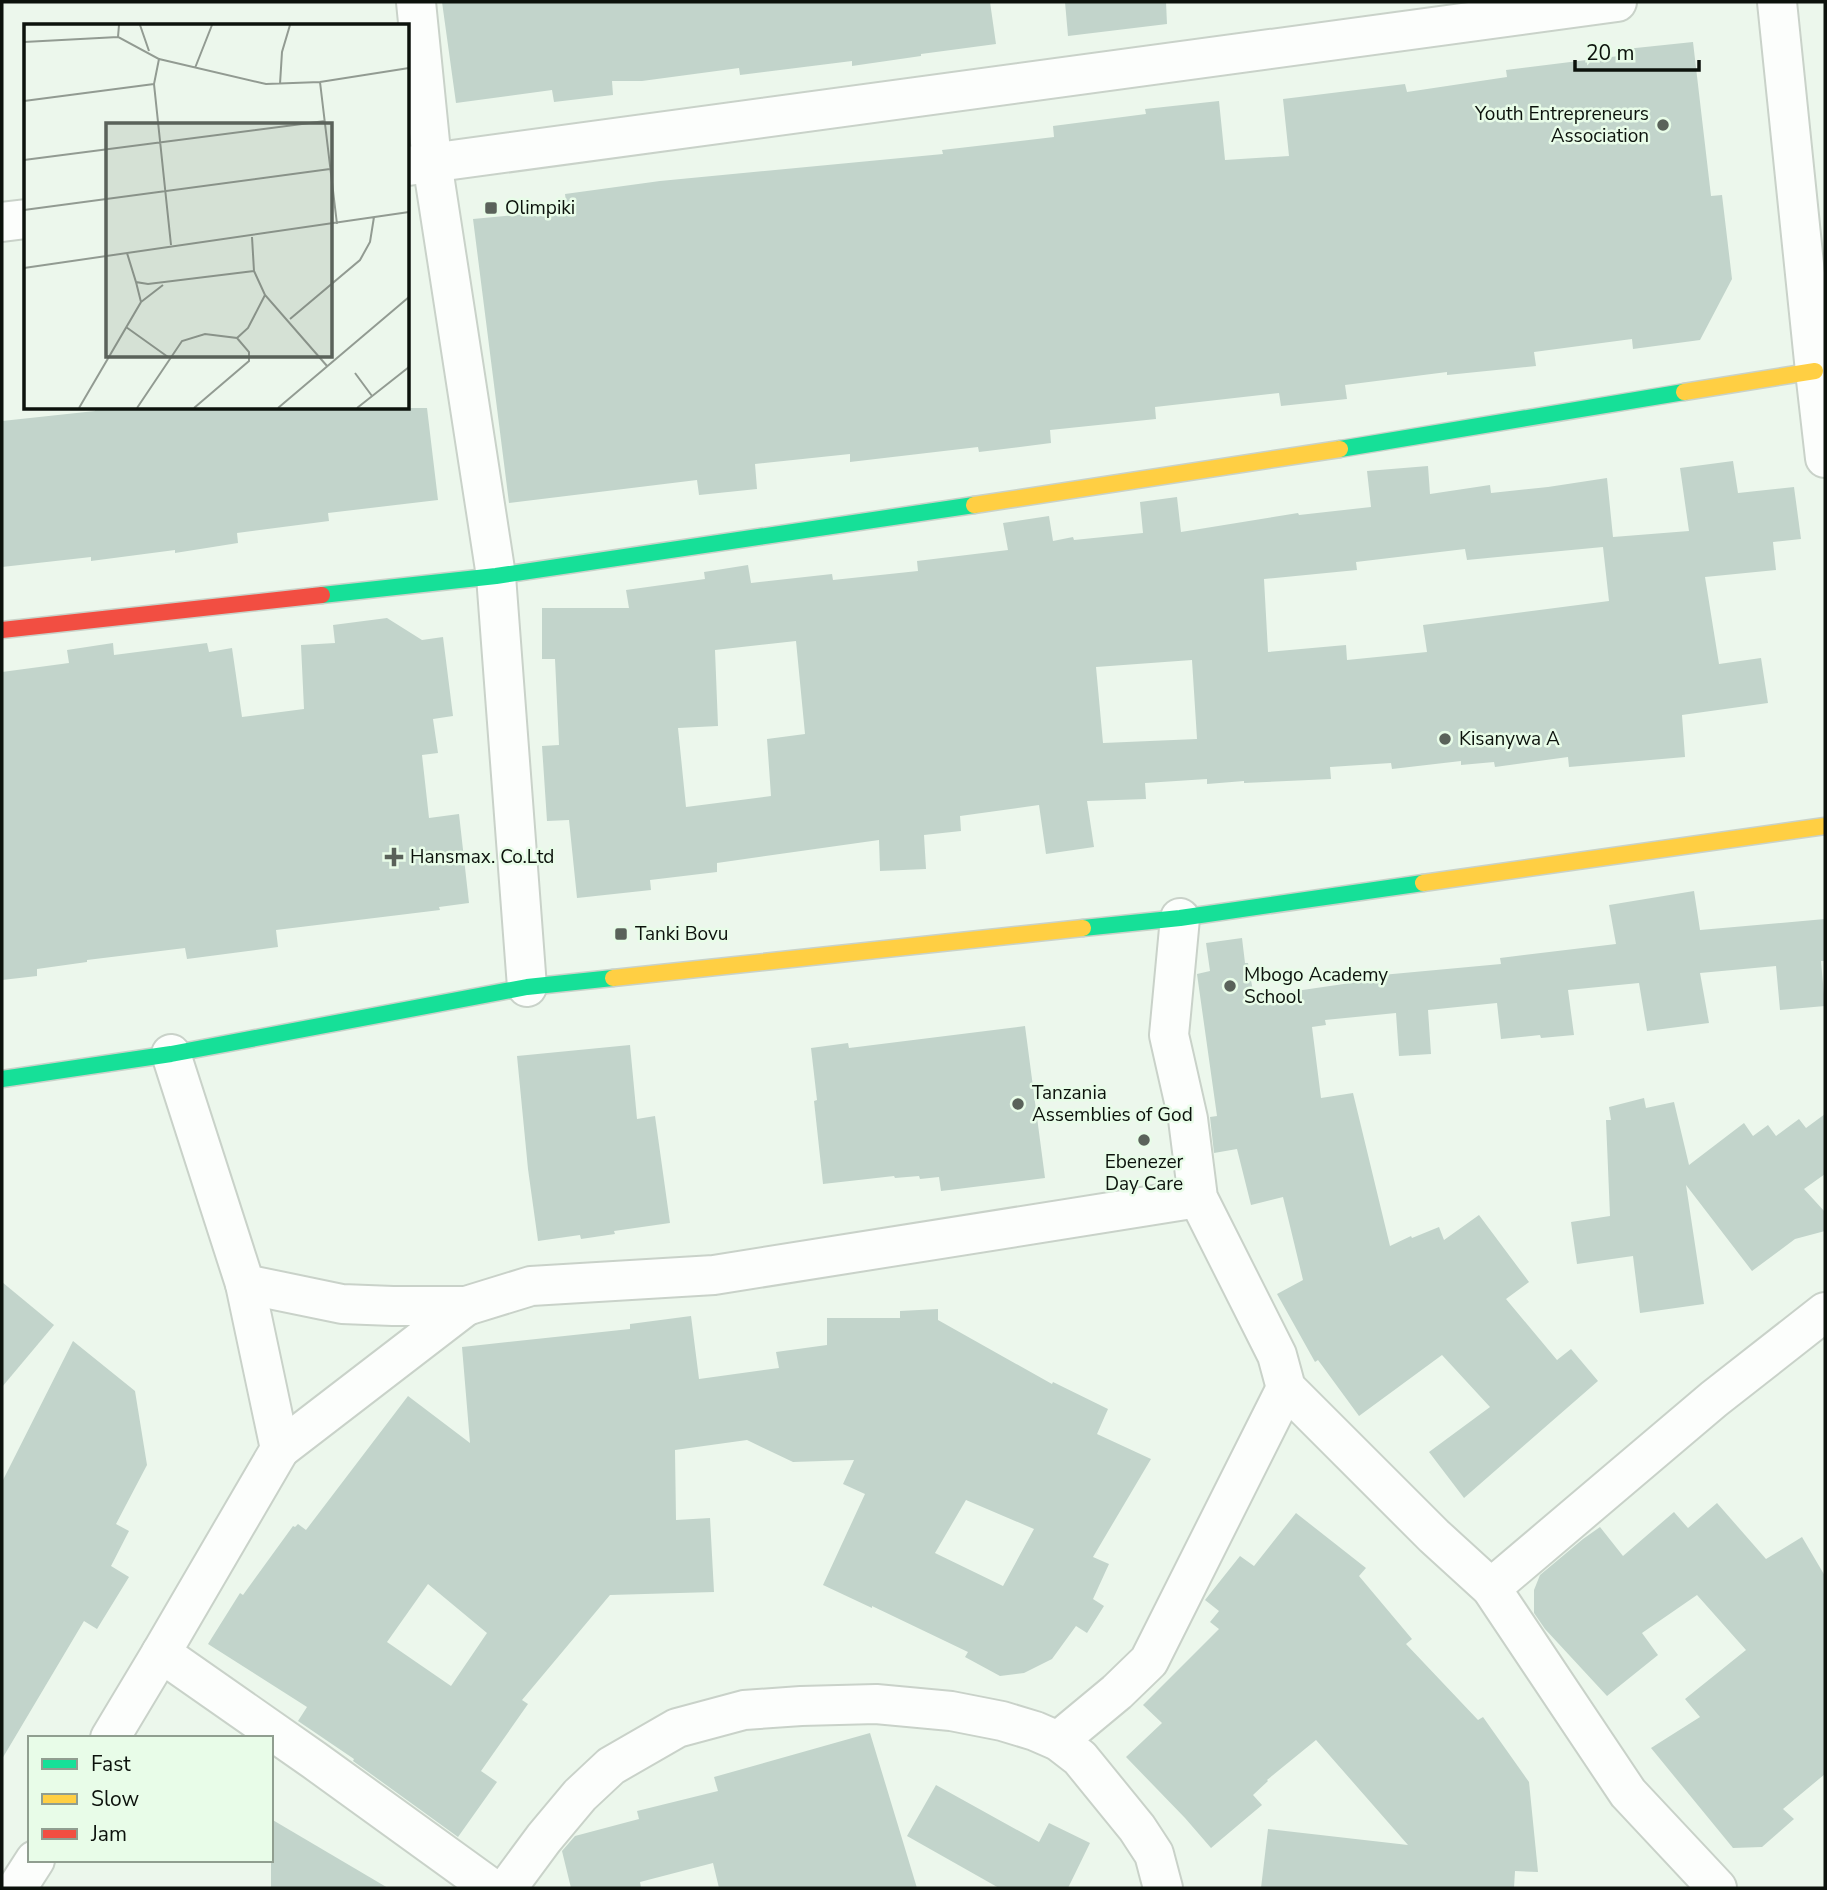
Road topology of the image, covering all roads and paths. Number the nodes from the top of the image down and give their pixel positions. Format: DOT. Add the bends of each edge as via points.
graph roads {
  1 [pos="416,2"];
  2 [pos="1617,2"];
  3 [pos="1777,2"];
  4 [pos="420,164"];
  5 [pos="24,219"];
  6 [pos="2,222"];
  7 [pos="1815,371"];
  8 [pos="1825,458"];
  9 [pos="496,576"];
  10 [pos="2,631"];
  11 [pos="1825,826"];
  12 [pos="1180,918"];
  13 [pos="527,987"];
  14 [pos="171,1054"];
  15 [pos="2,1079"];
  16 [pos="1198,1198"];
  17 [pos="245,1284"];
  18 [pos="466,1306"];
  19 [pos="1825,1312"];
  20 [pos="1286,1388"];
  21 [pos="280,1449"];
  22 [pos="1491,1588"];
  23 [pos="161,1653"];
  24 [pos="111,1736"];
  25 [pos="1058,1741"];
  26 [pos="34,1862"];
  27 [pos="18,1888"];
  28 [pos="491,1888"];
  29 [pos="507,1888"];
  30 [pos="1163,1888"];
  31 [pos="1717,1888"];
  1 -- 4 [label="street"];
  2 -- 4 [label="street"];
  3 -- 7 [label="street"];
  4 -- 9 [label="street"];
  5 -- 6 [label="street"];
  7 -- 8 [label="street"];
  7 -- 9 [label="street" via="1250,464"];
  9 -- 10 [label="street"];
  9 -- 13 [label="street"];
  11 -- 12 [label="street"];
  12 -- 13 [label="street"];
  12 -- 16 [label="street" via="1169,1035 1188,1119"];
  13 -- 14 [label="street"];
  14 -- 15 [label="street"];
  14 -- 17 [label="street"];
  16 -- 18 [label="street" via="715,1275 531,1286"];
  16 -- 20 [label="street" via="1277,1355"];
  17 -- 18 [label="street" via="342,1304"];
  17 -- 21 [label="street"];
  18 -- 21 [label="street"];
  19 -- 22 [label="street" via="1714,1399"];
  20 -- 22 [label="street"];
  20 -- 25 [label="street" via="1149,1661"];
  21 -- 23 [label="street"];
  22 -- 31 [label="street" via="1628,1793"];
  23 -- 24 [label="street"];
  23 -- 28 [label="street"];
  25 -- 29 [label="street" via="1002,1721 951,1711 876,1704 744,1710 677,1728 611,1766 580,1795"];
  25 -- 30 [label="street" via="1080,1758 1138,1828 1154,1854"];
  26 -- 27 [label="street"];
}
